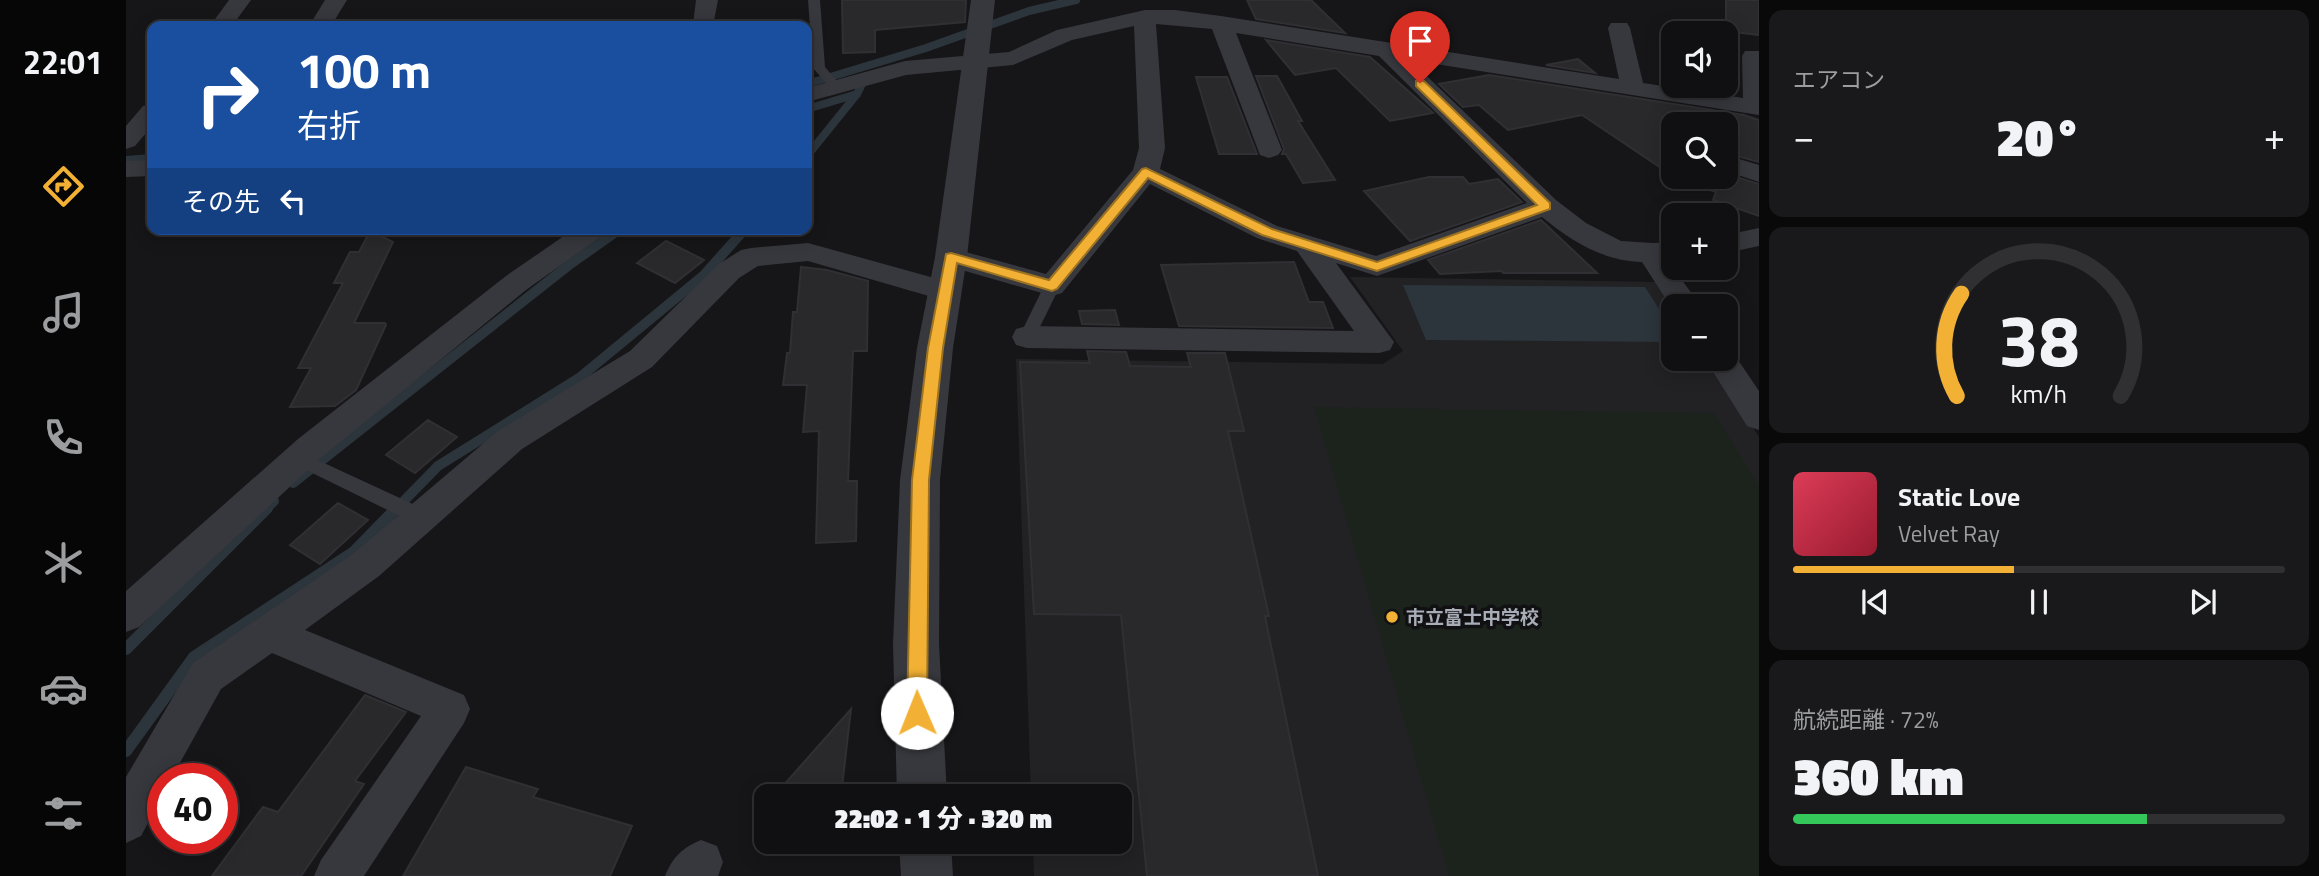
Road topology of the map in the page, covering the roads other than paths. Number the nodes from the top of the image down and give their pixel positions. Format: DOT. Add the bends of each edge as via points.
graph roads {
  1 [pos="240,0"];
  2 [pos="336,0"];
  3 [pos="707,0"];
  4 [pos="814,0"];
  5 [pos="983,0"];
  6 [pos="1199,10"];
  7 [pos="1145,17"];
  8 [pos="225,21"];
  9 [pos="323,21"];
  10 [pos="704,21"];
  11 [pos="1221,23"];
  12 [pos="1619,28"];
  13 [pos="1384,48"];
  14 [pos="1753,56"];
  15 [pos="974,63"];
  16 [pos="836,87"];
  17 [pos="1633,89"];
  18 [pos="812,94"];
  19 [pos="1702,100"];
  20 [pos="1757,108"];
  21 [pos="1696,112"];
  22 [pos="147,117"];
  23 [pos="126,141"];
  24 [pos="1269,150"];
  25 [pos="1738,167"];
  26 [pos="147,168"];
  27 [pos="126,169"];
  28 [pos="1146,172"];
  29 [pos="1759,174"];
  30 [pos="1546,206"];
  31 [pos="584,235"];
  32 [pos="1759,237"];
  33 [pos="1738,241"];
  34 [pos="1308,246"];
  35 [pos="1661,252"];
  36 [pos="949,274"];
  37 [pos="1052,286"];
  38 [pos="1027,337"];
  39 [pos="1729,371"];
  40 [pos="1759,417"];
  41 [pos="298,458"];
  42 [pos="421,517"];
  43 [pos="126,615"];
  44 [pos="269,633"];
  45 [pos="922,784"];
  46 [pos="126,821"];
  47 [pos="926,854"];
  48 [pos="337,876"];
  49 [pos="927,876"];
  1 -- 8 [label="street"];
  2 -- 9 [label="street"];
  3 -- 10 [label="street"];
  4 -- 16 [label="lane" via="819,68"];
  5 -- 15 [label="street"];
  6 -- 7 [label="street"];
  6 -- 11 [label="street"];
  7 -- 15 [label="street" via="1065,35 1013,58"];
  7 -- 28 [label="street" via="1152,148"];
  11 -- 13 [label="street"];
  11 -- 24 [label="street"];
  12 -- 17 [label="street"];
  13 -- 17 [label="street"];
  13 -- 30 [label="street"];
  14 -- 20 [label="street"];
  15 -- 16 [label="street" via="905,68"];
  15 -- 36 [label="street"];
  16 -- 18 [label="street"];
  17 -- 19 [label="street"];
  19 -- 20 [label="street"];
  19 -- 21 [label="street"];
  22 -- 23 [label="street"];
  25 -- 29 [label="street"];
  26 -- 27 [label="street"];
  28 -- 34 [label="street" via="1267,232"];
  28 -- 37 [label="street"];
  30 -- 34 [label="street" via="1377,267"];
  30 -- 35 [label="street" via="1600,244 1629,254"];
  31 -- 41 [label="street" via="516,283"];
  32 -- 33 [label="street"];
  34 -- 38 [label="street" via="1379,342"];
  36 -- 37 [label="street"];
  36 -- 42 [label="street" via="808,252 751,257 729,271 641,359 510,440"];
  36 -- 45 [label="street" via="935,348 920,480 916,644"];
  37 -- 38 [label="lane"];
  39 -- 40 [label="street"];
  41 -- 42 [label="lane"];
  41 -- 43 [label="street"];
  42 -- 44 [label="street" via="366,565"];
  44 -- 46 [label="street" via="207,676"];
  44 -- 48 [label="street" via="450,709"];
  47 -- 49 [label="street"];
}
